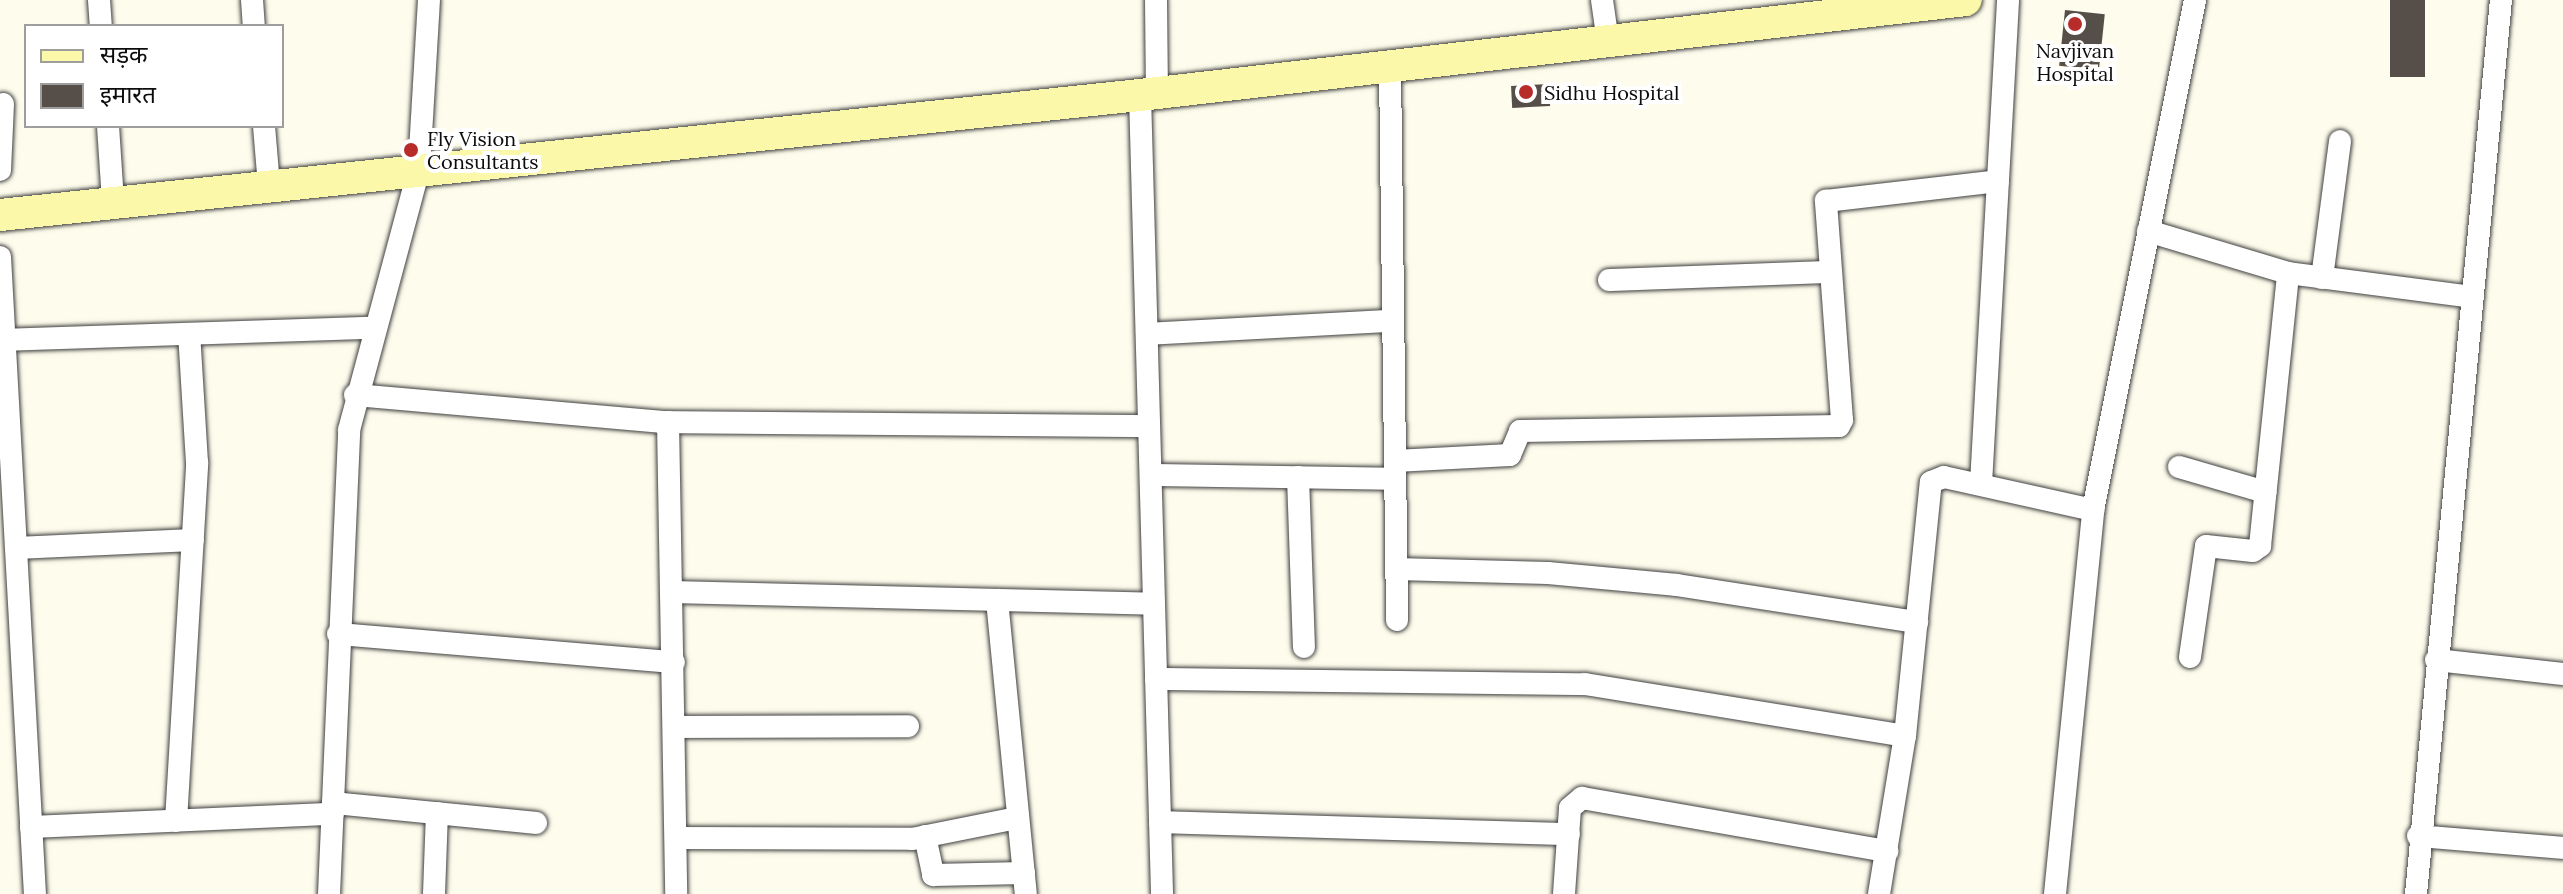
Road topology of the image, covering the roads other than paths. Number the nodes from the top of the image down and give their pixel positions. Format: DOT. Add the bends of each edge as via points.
graph roads {
  1 [pos="99,0"];
  2 [pos="252,0"];
  3 [pos="429,0"];
  4 [pos="1156,0"];
  5 [pos="1602,0"];
  6 [pos="1966,0"];
  7 [pos="2008,0"];
  8 [pos="2195,0"];
  9 [pos="2501,0"];
  10 [pos="101,24"];
  11 [pos="254,24"];
  12 [pos="1608,42"];
  13 [pos="1390,67"];
  14 [pos="1149,94"];
  15 [pos="3,104"];
  16 [pos="108,128"];
  17 [pos="264,128"];
  18 [pos="2340,141"];
  19 [pos="419,168"];
  20 [pos="0,170"];
  21 [pos="1998,181"];
  22 [pos="269,185"];
  23 [pos="113,202"];
  24 [pos="0,215"];
  25 [pos="2148,231"];
  26 [pos="0,257"];
  27 [pos="1829,272"];
  28 [pos="2288,273"];
  29 [pos="2322,278"];
  30 [pos="1609,280"];
  31 [pos="2472,297"];
  32 [pos="1390,321"];
  33 [pos="375,328"];
  34 [pos="189,334"];
  35 [pos="1147,334"];
  36 [pos="3,346"];
  37 [pos="355,395"];
  38 [pos="668,422"];
  39 [pos="1149,426"];
  40 [pos="2179,467"];
  41 [pos="1395,470"];
  42 [pos="1151,475"];
  43 [pos="1298,477"];
  44 [pos="1981,484"];
  45 [pos="2265,492"];
  46 [pos="2093,510"];
  47 [pos="193,540"];
  48 [pos="16,548"];
  49 [pos="1396,569"];
  50 [pos="672,592"];
  51 [pos="997,600"];
  52 [pos="1154,604"];
  53 [pos="1397,620"];
  54 [pos="1917,622"];
  55 [pos="338,634"];
  56 [pos="1304,647"];
  57 [pos="2190,657"];
  58 [pos="2436,660"];
  59 [pos="674,662"];
  60 [pos="2563,674"];
  61 [pos="1156,679"];
  62 [pos="908,726"];
  63 [pos="676,727"];
  64 [pos="1905,736"];
  65 [pos="333,809"];
  66 [pos="437,813"];
  67 [pos="1017,818"];
  68 [pos="176,821"];
  69 [pos="1160,822"];
  70 [pos="536,823"];
  71 [pos="31,827"];
  72 [pos="1569,834"];
  73 [pos="925,836"];
  74 [pos="2418,836"];
  75 [pos="677,838"];
  76 [pos="2563,848"];
  77 [pos="1887,851"];
  78 [pos="1025,884"];
  79 [pos="35,894"];
  80 [pos="329,894"];
  81 [pos="434,894"];
  82 [pos="676,894"];
  83 [pos="1162,894"];
  84 [pos="1564,894"];
  85 [pos="1879,894"];
  86 [pos="2055,894"];
  87 [pos="2416,894"];
  1 -- 10 [label="street"];
  2 -- 11 [label="street"];
  3 -- 19 [label="street"];
  4 -- 14 [label="street"];
  5 -- 12 [label="street"];
  6 -- 12 [label="main road"];
  7 -- 21 [label="street"];
  8 -- 25 [label="street"];
  9 -- 31 [label="street"];
  12 -- 13 [label="main road"];
  13 -- 14 [label="main road"];
  13 -- 32 [label="street"];
  14 -- 19 [label="main road"];
  14 -- 35 [label="street"];
  15 -- 20 [label="street"];
  16 -- 23 [label="street"];
  17 -- 22 [label="street"];
  18 -- 29 [label="street"];
  19 -- 22 [label="main road"];
  19 -- 33 [label="street"];
  21 -- 27 [label="street" via="1828,199 1824,207"];
  21 -- 44 [label="street"];
  22 -- 23 [label="main road"];
  23 -- 24 [label="main road"];
  25 -- 28 [label="street"];
  25 -- 46 [label="street"];
  26 -- 36 [label="street"];
  27 -- 30 [label="street"];
  27 -- 41 [label="street" via="1839,426 1520,431 1510,455"];
  28 -- 29 [label="street"];
  28 -- 45 [label="street"];
  29 -- 31 [label="street"];
  31 -- 58 [label="street"];
  32 -- 35 [label="street"];
  32 -- 41 [label="street"];
  33 -- 34 [label="street"];
  33 -- 37 [label="street"];
  34 -- 36 [label="street"];
  34 -- 47 [label="street" via="197,463"];
  35 -- 39 [label="street"];
  36 -- 48 [label="street"];
  37 -- 38 [label="street"];
  37 -- 55 [label="street"];
  38 -- 39 [label="street"];
  38 -- 50 [label="street"];
  39 -- 42 [label="street"];
  40 -- 45 [label="street"];
  41 -- 43 [label="street"];
  41 -- 49 [label="street"];
  42 -- 43 [label="street"];
  42 -- 52 [label="street"];
  43 -- 56 [label="street"];
  44 -- 46 [label="street"];
  44 -- 54 [label="street" via="1944,477 1928,489"];
  45 -- 57 [label="street" via="2258,550 2206,547"];
  46 -- 86 [label="street"];
  47 -- 48 [label="street"];
  47 -- 68 [label="street"];
  48 -- 71 [label="street"];
  49 -- 53 [label="street"];
  49 -- 54 [label="street" via="1548,573 1677,585"];
  50 -- 51 [label="street"];
  50 -- 59 [label="street"];
  51 -- 52 [label="street"];
  51 -- 67 [label="street"];
  52 -- 61 [label="street"];
  54 -- 64 [label="street"];
  55 -- 59 [label="street"];
  55 -- 65 [label="street"];
  58 -- 60 [label="street"];
  58 -- 74 [label="street"];
  59 -- 63 [label="street"];
  61 -- 64 [label="street" via="1585,684"];
  61 -- 69 [label="street"];
  62 -- 63 [label="street"];
  63 -- 75 [label="street"];
  64 -- 77 [label="street"];
  65 -- 66 [label="street"];
  65 -- 68 [label="street"];
  65 -- 80 [label="street"];
  66 -- 70 [label="street"];
  66 -- 81 [label="street"];
  67 -- 73 [label="street"];
  67 -- 78 [label="street"];
  68 -- 71 [label="street"];
  69 -- 72 [label="street"];
  69 -- 83 [label="street"];
  71 -- 79 [label="street"];
  72 -- 77 [label="street" via="1570,808 1582,798"];
  72 -- 84 [label="street"];
  73 -- 75 [label="street"];
  73 -- 78 [label="street" via="933,875"];
  74 -- 76 [label="street"];
  74 -- 87 [label="street"];
  75 -- 82 [label="street"];
  77 -- 85 [label="street"];
}
